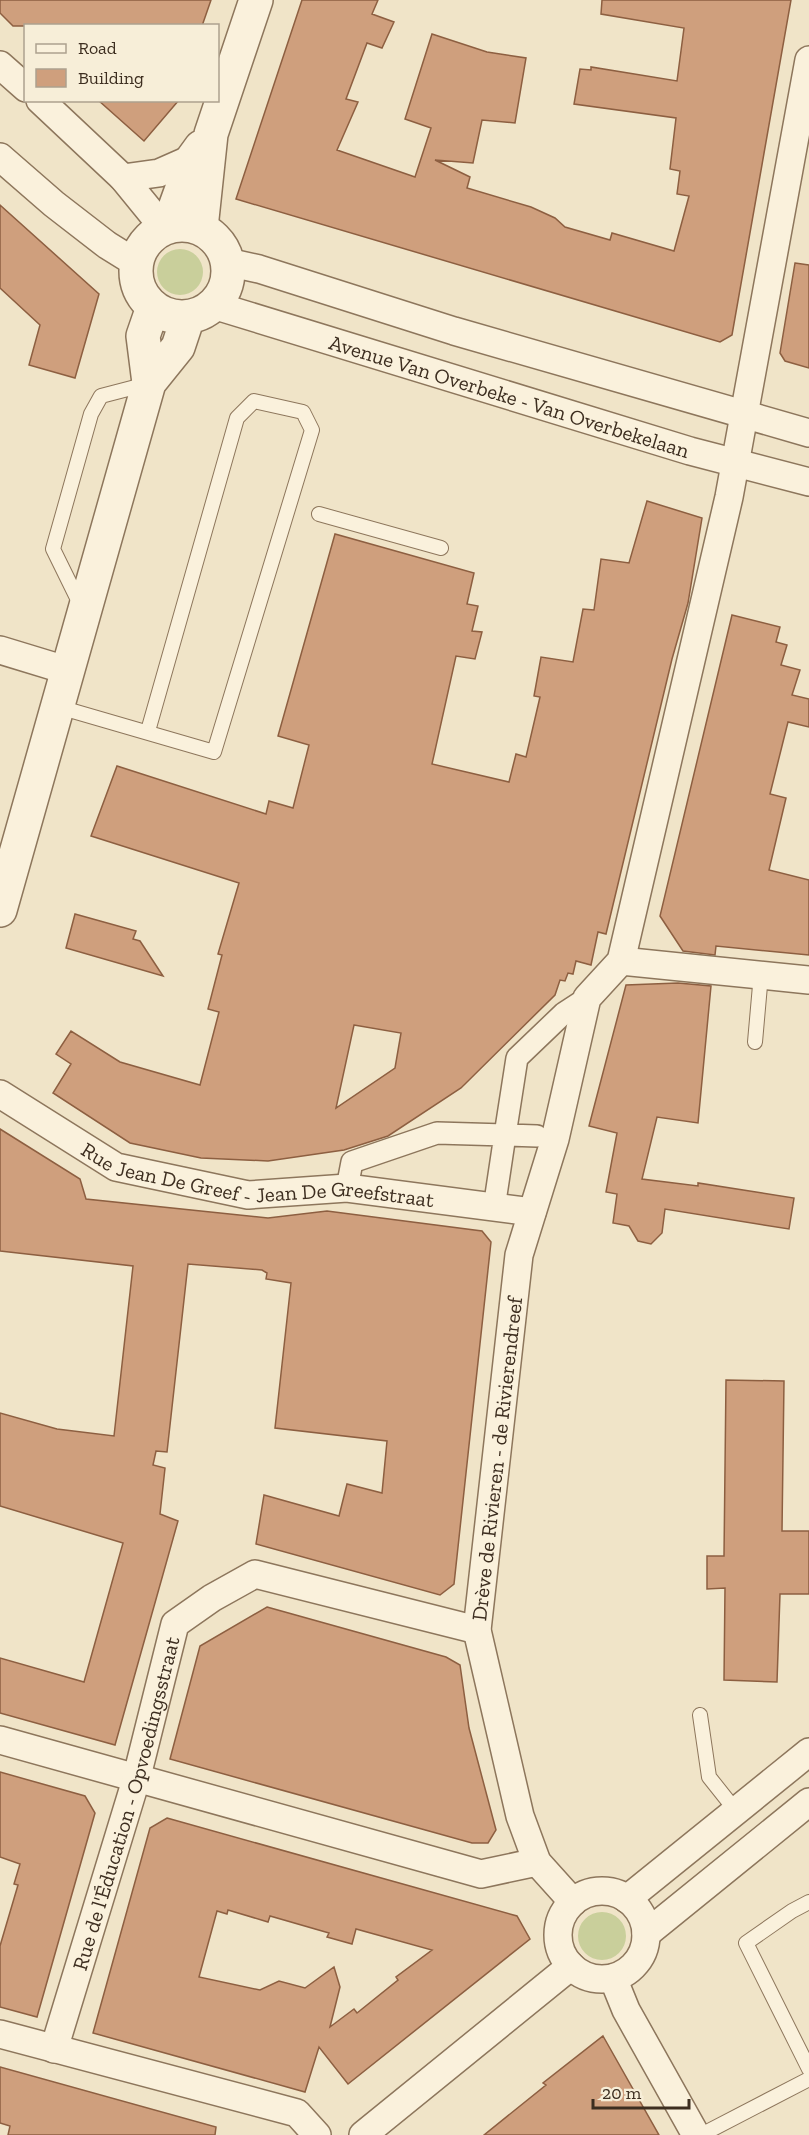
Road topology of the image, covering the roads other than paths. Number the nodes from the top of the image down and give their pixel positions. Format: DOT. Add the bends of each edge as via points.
graph roads {
  1 [pos="256,0"];
  2 [pos="809,60"];
  3 [pos="0,65"];
  4 [pos="24,86"];
  5 [pos="219,100"];
  6 [pos="42,102"];
  7 [pos="218,102"];
  8 [pos="202,146"];
  9 [pos="0,157"];
  10 [pos="123,178"];
  11 [pos="168,227"];
  12 [pos="201,228"];
  13 [pos="227,262"];
  14 [pos="136,263"];
  15 [pos="153,307"];
  16 [pos="201,311"];
  17 [pos="149,383"];
  18 [pos="746,414"];
  19 [pos="809,433"];
  20 [pos="736,463"];
  21 [pos="809,482"];
  22 [pos="319,514"];
  23 [pos="441,548"];
  24 [pos="85,613"];
  25 [pos="0,650"];
  26 [pos="69,671"];
  27 [pos="59,706"];
  28 [pos="148,731"];
  29 [pos="0,910"];
  30 [pos="621,961"];
  31 [pos="761,974"];
  32 [pos="809,980"];
  33 [pos="587,998"];
  34 [pos="755,1042"];
  35 [pos="0,1094"];
  36 [pos="505,1135"];
  37 [pos="537,1136"];
  38 [pos="347,1188"];
  39 [pos="496,1195"];
  40 [pos="532,1212"];
  41 [pos="477,1630"];
  42 [pos="700,1715"];
  43 [pos="0,1740"];
  44 [pos="809,1752"];
  45 [pos="136,1780"];
  46 [pos="736,1811"];
  47 [pos="806,1812"];
  48 [pos="537,1862"];
  49 [pos="627,1899"];
  50 [pos="573,1902"];
  51 [pos="809,1902"];
  52 [pos="646,1934"];
  53 [pos="571,1966"];
  54 [pos="613,1978"];
  55 [pos="0,2034"];
  56 [pos="54,2049"];
  57 [pos="809,2069"];
  58 [pos="809,2079"];
  59 [pos="317,2135"];
  60 [pos="363,2135"];
  61 [pos="698,2135"];
  1 -- 5 [label="street"];
  2 -- 18 [label="street"];
  3 -- 4 [label="street"];
  6 -- 10 [label="street"];
  7 -- 8 [label="street"];
  8 -- 10 [label="street" via="159,173"];
  8 -- 11 [label="street"];
  8 -- 12 [label="street"];
  9 -- 14 [label="street" via="54,204"];
  10 -- 11 [label="street"];
  11 -- 12 [label="street"];
  11 -- 14 [label="street" via="146,242"];
  12 -- 13 [label="street" via="218,243"];
  13 -- 16 [label="street" via="228,278 223,293"];
  13 -- 18 [label="street"];
  14 -- 15 [label="street" via="138,287"];
  15 -- 16 [label="street" via="170,316"];
  15 -- 17 [label="street" via="143,336"];
  16 -- 17 [label="street"];
  16 -- 20 [label="street, Avenue Van Overbeke - Van Overbekelaan"];
  17 -- 24 [label="street"];
  17 -- 24 [label="lane" via="101,396 91,414 53,549"];
  18 -- 19 [label="street"];
  18 -- 20 [label="street"];
  20 -- 21 [label="street, Avenue Van Overbeke - Van Overbekelaan"];
  20 -- 30 [label="street"];
  22 -- 23 [label="lane"];
  24 -- 26 [label="street"];
  25 -- 26 [label="street"];
  26 -- 27 [label="street"];
  27 -- 28 [label="lane"];
  27 -- 29 [label="street"];
  28 -- 28 [label="lane" via="214,752 312,430 303,412 254,401 237,418"];
  30 -- 31 [label="street"];
  30 -- 33 [label="street"];
  31 -- 32 [label="street"];
  31 -- 34 [label="lane"];
  33 -- 36 [label="street" via="564,1014 518,1058"];
  33 -- 40 [label="street, Drève de Rivieren - de Rivierendreef" via="555,1139"];
  35 -- 38 [label="street, Rue Jean De Greef - Jean De Greefstraat" via="116,1167 248,1195"];
  36 -- 37 [label="street"];
  36 -- 38 [label="street" via="437,1133 352,1162"];
  36 -- 39 [label="street"];
  38 -- 40 [label="street, Rue Jean De Greef - Jean De Greefstraat"];
  40 -- 41 [label="street, Drève de Rivieren - de Rivierendreef" via="519,1255"];
  41 -- 45 [label="street, Rue de l'Éducation - Opvoedingsstraat" via="255,1574 175,1624"];
  41 -- 48 [label="street, Drève de Rivieren - de Rivierendreef" via="520,1816"];
  42 -- 46 [label="lane" via="709,1777"];
  43 -- 45 [label="street"];
  44 -- 46 [label="street"];
  45 -- 48 [label="street" via="481,1874"];
  45 -- 56 [label="street, Rue de l'Éducation - Opvoedingsstraat"];
  46 -- 49 [label="street"];
  47 -- 52 [label="street"];
  48 -- 50 [label="street, Drève de Rivieren - de Rivierendreef"];
  49 -- 50 [label="street" via="600,1891"];
  49 -- 52 [label="street" via="643,1921"];
  50 -- 53 [label="street" via="559,1926 558,1941"];
  51 -- 57 [label="lane" via="746,1943"];
  52 -- 54 [label="street" via="637,1962"];
  53 -- 54 [label="street" via="583,1975"];
  53 -- 60 [label="street"];
  54 -- 61 [label="street" via="626,2010"];
  55 -- 56 [label="street"];
  56 -- 59 [label="street" via="297,2113"];
  58 -- 61 [label="lane"];
}
